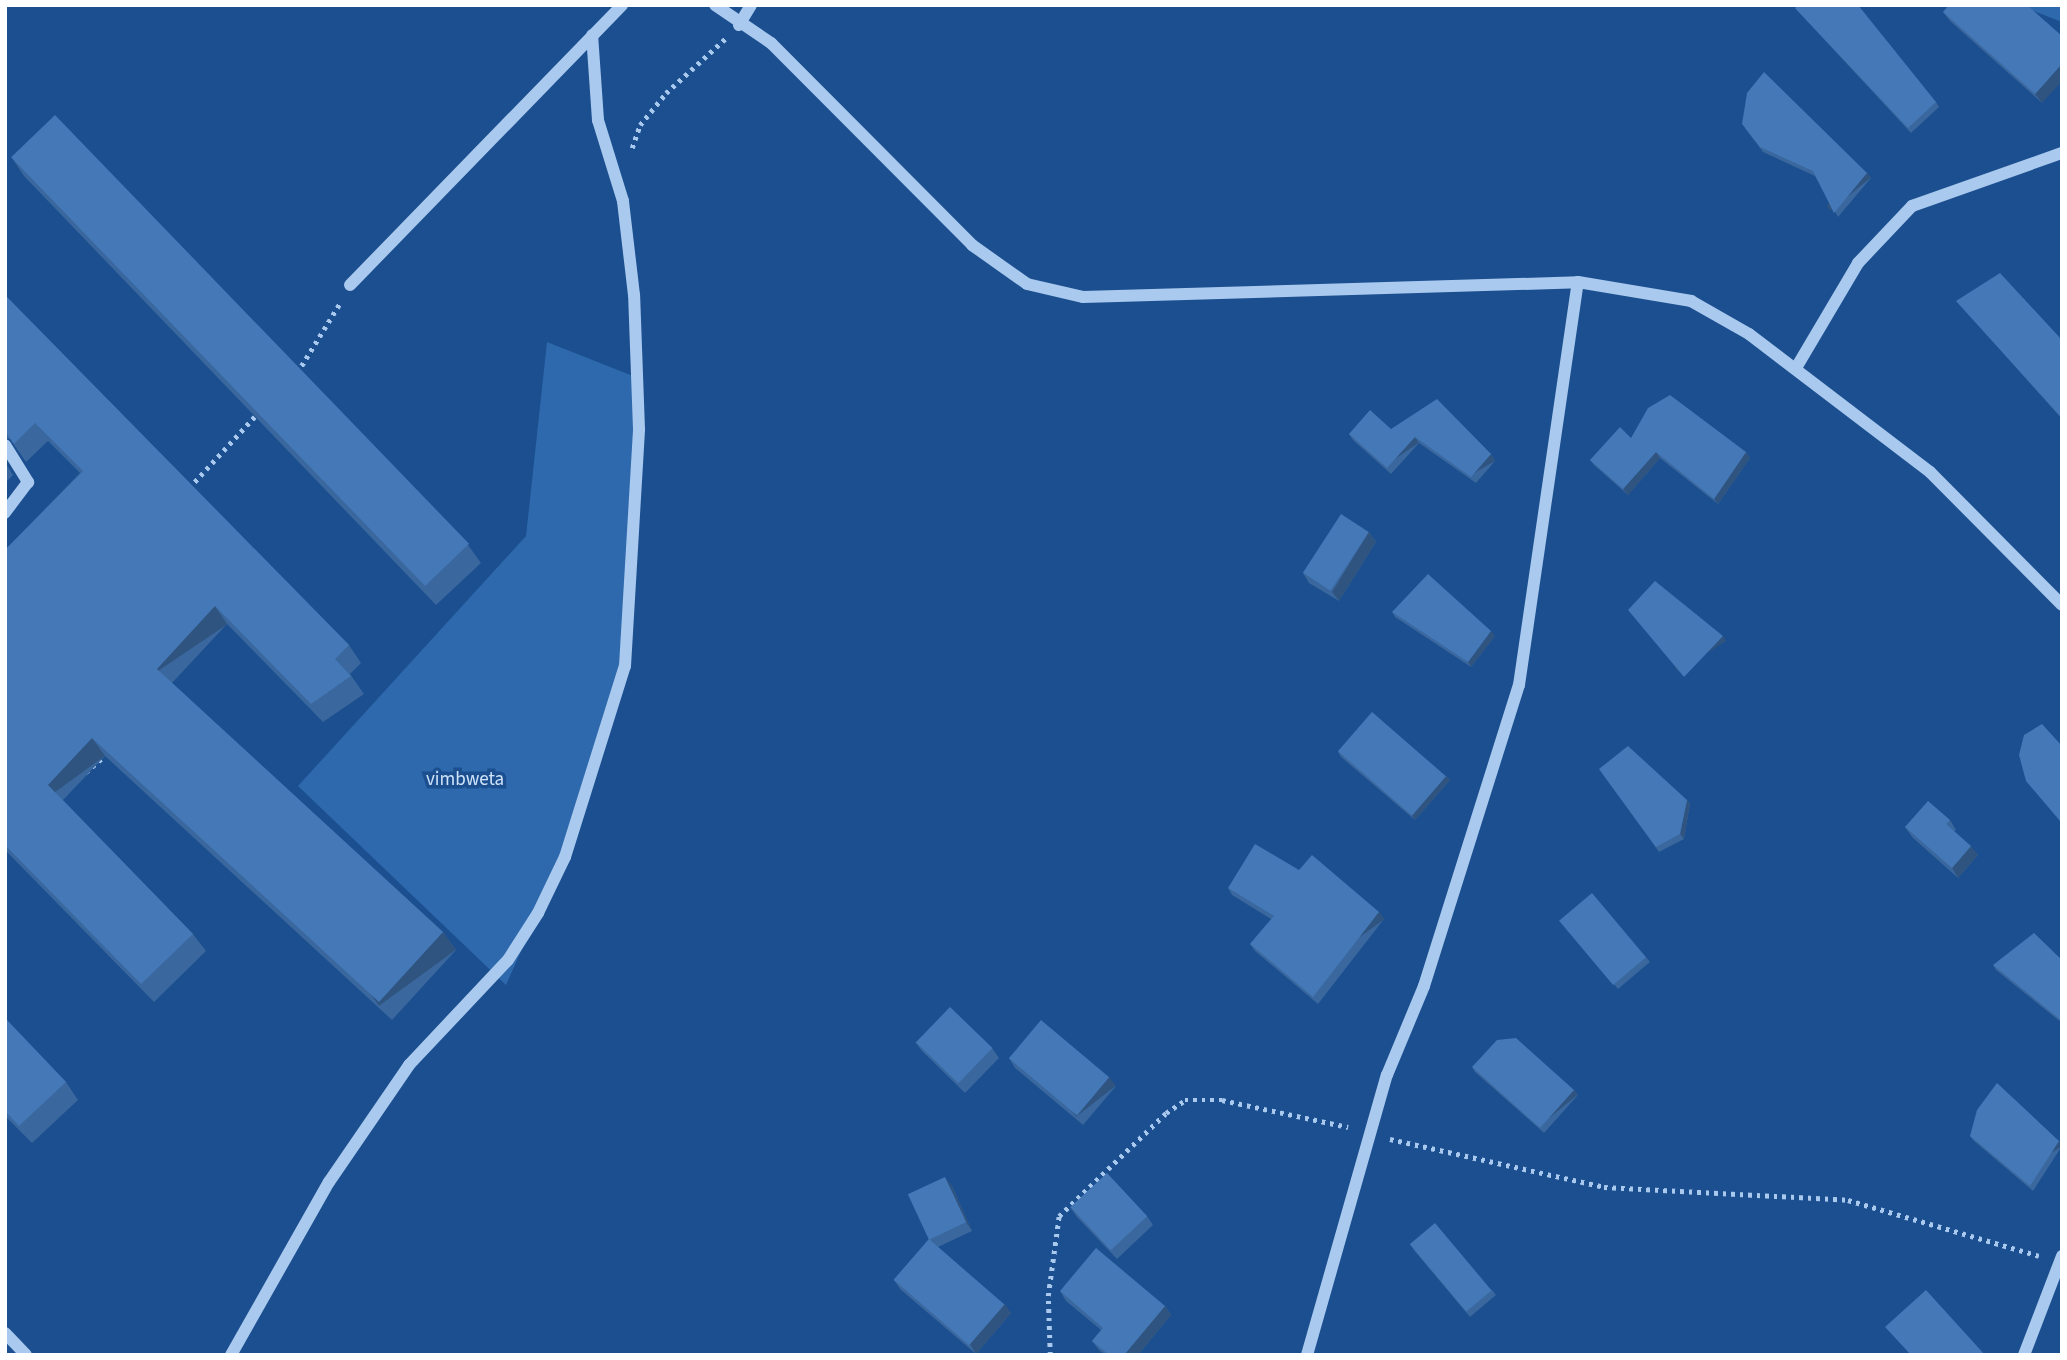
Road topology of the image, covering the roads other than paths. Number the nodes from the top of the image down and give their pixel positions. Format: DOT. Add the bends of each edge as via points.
graph roads {
  1 [pos="622,5"];
  2 [pos="715,5"];
  3 [pos="751,5"];
  4 [pos="739,25"];
  5 [pos="592,35"];
  6 [pos="2061,155"];
  7 [pos="1578,282"];
  8 [pos="350,285"];
  9 [pos="1796,368"];
  10 [pos="5,445"];
  11 [pos="5,513"];
  12 [pos="2062,605"];
  13 [pos="2061,1259"];
  14 [pos="5,1334"];
  15 [pos="26,1355"];
  16 [pos="231,1355"];
  17 [pos="1307,1355"];
  18 [pos="2024,1355"];
  1 -- 5 [label="lane"];
  2 -- 4 [label="lane"];
  3 -- 4 [label="lane"];
  4 -- 7 [label="lane" via="771,43 972,245 1048,292 1160,296"];
  5 -- 8 [label="lane"];
  5 -- 16 [label="lane" via="598,120 620,186 634,295 639,429 625,666 565,857 508,960 409,1066 329,1182"];
  6 -- 9 [label="lane" via="1912,206 1858,263"];
  7 -- 9 [label="lane" via="1691,301"];
  7 -- 17 [label="lane" via="1519,685 1371,1135"];
  9 -- 12 [label="lane" via="1930,472"];
  10 -- 11 [label="lane" via="28,482"];
  13 -- 18 [label="lane"];
  14 -- 15 [label="lane"];
}
